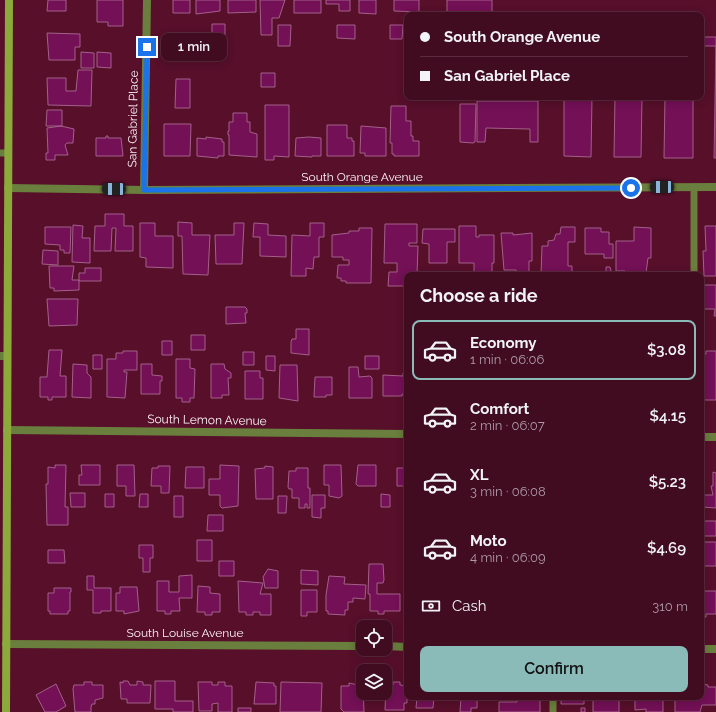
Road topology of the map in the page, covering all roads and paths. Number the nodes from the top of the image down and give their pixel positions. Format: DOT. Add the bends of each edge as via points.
graph roads {
  1 [pos="9,0"];
  2 [pos="147,0"];
  3 [pos="4,153"];
  4 [pos="694,187"];
  5 [pos="716,187"];
  6 [pos="8,188"];
  7 [pos="144,190"];
  8 [pos="694,272"];
  9 [pos="4,356"];
  10 [pos="7,430"];
  11 [pos="404,434"];
  12 [pos="704,437"];
  13 [pos="716,437"];
  14 [pos="3,490"];
  15 [pos="3,571"];
  16 [pos="4,639"];
  17 [pos="356,646"];
  18 [pos="392,646"];
  19 [pos="404,647"];
  20 [pos="704,648"];
  21 [pos="716,649"];
  22 [pos="553,700"];
  23 [pos="6,712"];
  24 [pos="553,712"];
  1 -- 3 [label="street"];
  2 -- 7 [label="street, San Gabriel Place"];
  3 -- 6 [label="street"];
  4 -- 5 [label="street, South Orange Avenue"];
  4 -- 7 [label="street, South Orange Avenue"];
  4 -- 8 [label="lane"];
  6 -- 7 [label="street, South Orange Avenue"];
  6 -- 9 [label="street"];
  9 -- 10 [label="street"];
  10 -- 11 [label="street, South Lemon Avenue"];
  10 -- 14 [label="street"];
  12 -- 13 [label="street"];
  14 -- 15 [label="street"];
  15 -- 16 [label="street"];
  16 -- 17 [label="street, South Louise Avenue"];
  16 -- 23 [label="street"];
  18 -- 19 [label="street"];
  20 -- 21 [label="street"];
  22 -- 24 [label="lane"];
}
